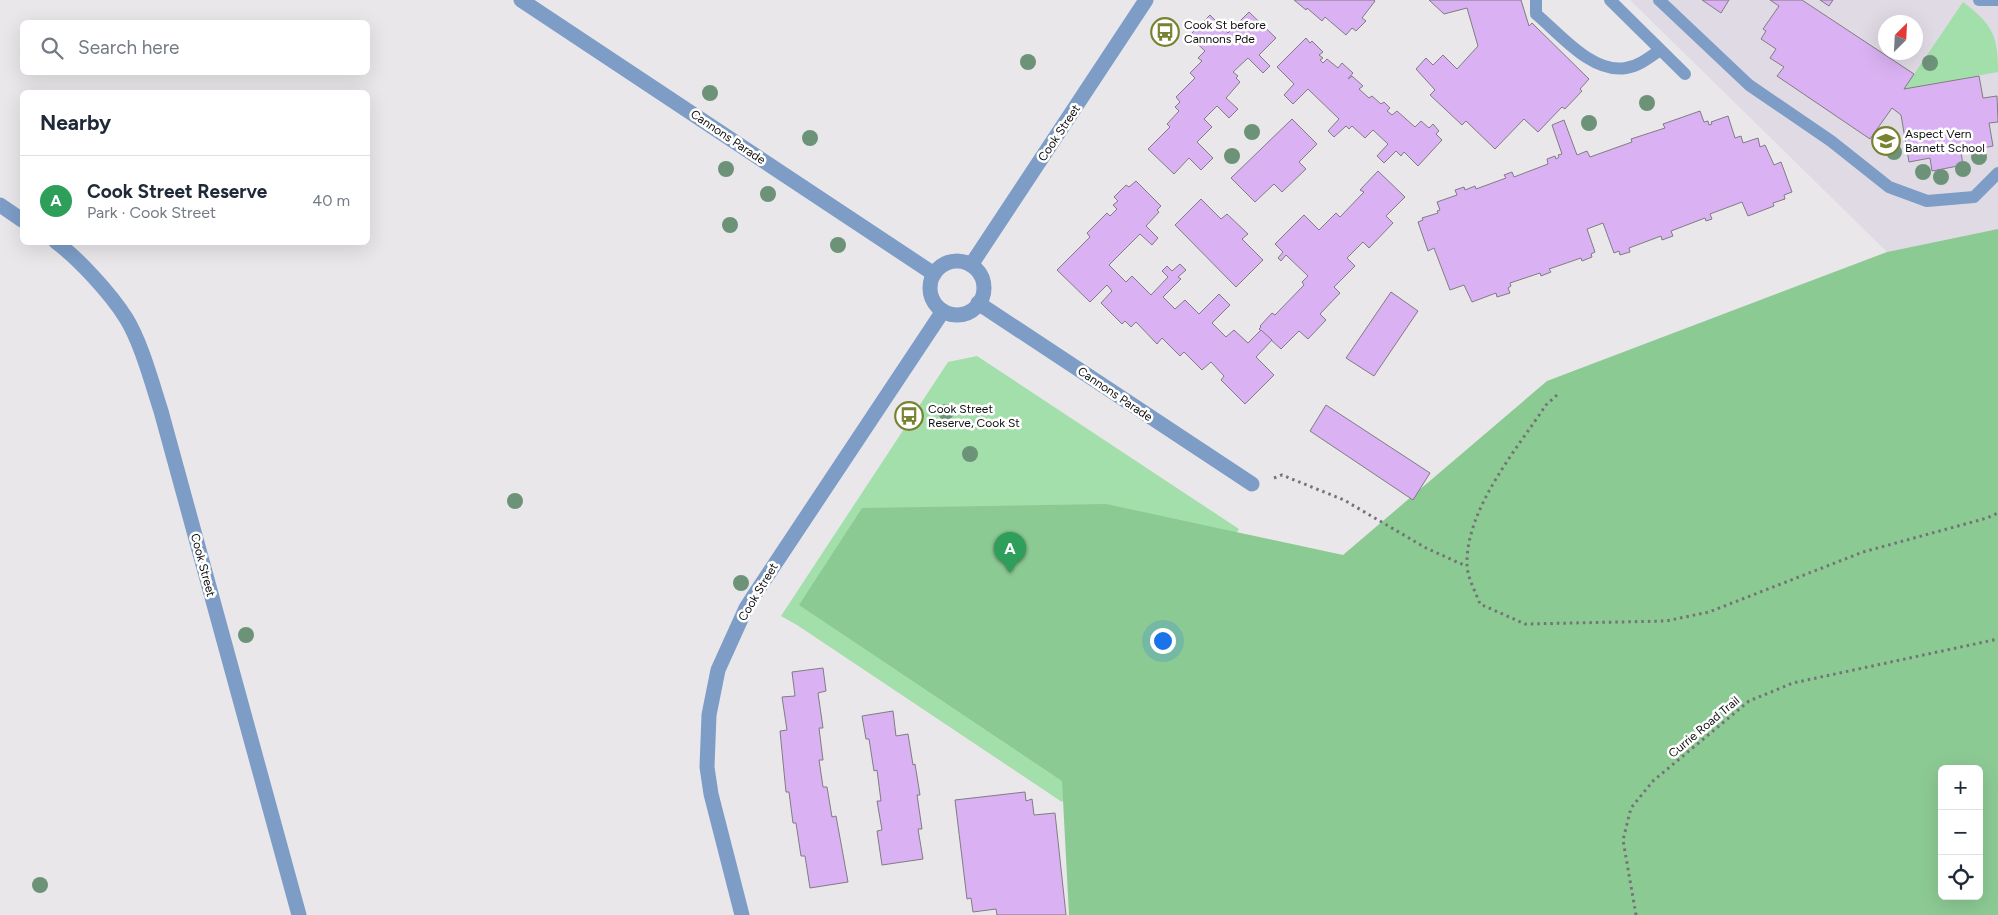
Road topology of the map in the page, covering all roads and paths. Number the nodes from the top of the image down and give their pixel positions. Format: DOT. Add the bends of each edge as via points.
graph roads {
  1 [pos="521,0"];
  2 [pos="1146,0"];
  3 [pos="1536,0"];
  4 [pos="1610,0"];
  5 [pos="1659,0"];
  6 [pos="1979,0"];
  7 [pos="1997,3"];
  8 [pos="1660,50"];
  9 [pos="1684,74"];
  10 [pos="1998,173"];
  11 [pos="0,205"];
  12 [pos="20,219"];
  13 [pos="60,245"];
  14 [pos="971,265"];
  15 [pos="934,274"];
  16 [pos="978,303"];
  17 [pos="943,311"];
  18 [pos="1557,395"];
  19 [pos="1252,484"];
  20 [pos="1998,513"];
  21 [pos="1466,566"];
  22 [pos="1998,639"];
  23 [pos="299,915"];
  24 [pos="742,915"];
  25 [pos="1636,915"];
  1 -- 15 [label="street, Cannons Parade"];
  2 -- 14 [label="street, Cook Street"];
  3 -- 8 [label="lane" via="1536,14 1589,60 1612,69 1627,68 1641,64"];
  4 -- 8 [label="lane"];
  5 -- 10 [label="lane" via="1750,85 1889,186 1927,201 1974,197"];
  6 -- 7 [label="lane"];
  8 -- 9 [label="lane"];
  11 -- 12 [label="street"];
  13 -- 23 [label="street, Cook Street" via="97,282 126,318 144,358"];
  14 -- 15 [label="street" via="947,263"];
  14 -- 16 [label="street" via="983,284"];
  15 -- 17 [label="street" via="932,296"];
  16 -- 17 [label="street" via="963,314"];
  16 -- 19 [label="street, Cannons Parade"];
  17 -- 24 [label="street, Cook Street" via="754,594 718,670 709,715 707,767 710,794"];
  18 -- 21 [label="path" via="1546,405 1487,494 1473,528"];
  19 -- 21 [label="path" via="1282,475 1344,500 1426,548"];
  20 -- 21 [label="path" via="1863,552 1709,612 1666,621 1525,624 1480,604"];
  22 -- 25 [label="path, Currie Road Trail" via="1793,683 1749,701 1653,781 1631,808 1623,840"];
}
